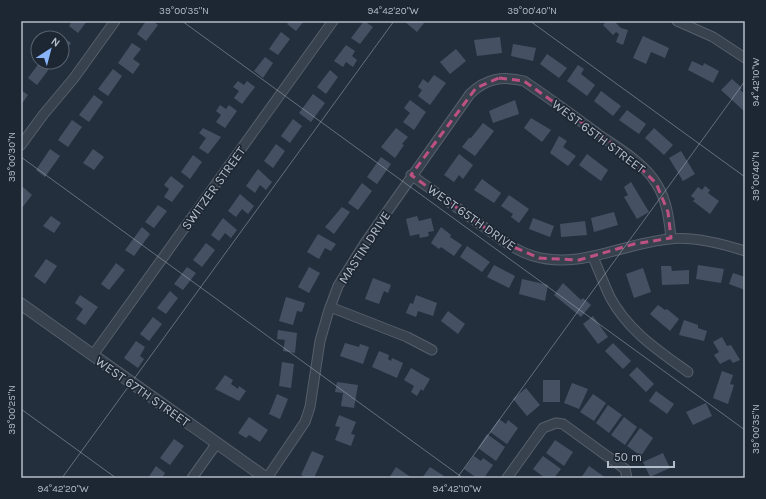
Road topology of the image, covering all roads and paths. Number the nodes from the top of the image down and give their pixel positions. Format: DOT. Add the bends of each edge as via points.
graph roads {
  1 [pos="115,21"];
  2 [pos="333,21"];
  3 [pos="677,21"];
  4 [pos="745,58"];
  5 [pos="486,82"];
  6 [pos="21,145"];
  7 [pos="411,175"];
  8 [pos="671,238"];
  9 [pos="745,251"];
  10 [pos="593,257"];
  11 [pos="21,304"];
  12 [pos="330,306"];
  13 [pos="432,350"];
  14 [pos="93,355"];
  15 [pos="688,372"];
  16 [pos="217,443"];
  17 [pos="192,478"];
  18 [pos="267,478"];
  19 [pos="507,478"];
  20 [pos="627,478"];
  1 -- 6 [label="street"];
  2 -- 14 [label="street, SWITZER STREET"];
  3 -- 4 [label="street" via="713,37"];
  5 -- 7 [label="street, MASTIN DRIVE" via="470,94"];
  5 -- 8 [label="street, WEST 65TH STREET" via="499,78 524,81 625,153 656,183 668,212"];
  7 -- 10 [label="street, WEST 65TH DRIVE" via="516,249 531,256 566,261"];
  7 -- 12 [label="street, MASTIN DRIVE" via="350,266"];
  8 -- 9 [label="street, WEST 65TH DRIVE" via="709,242"];
  8 -- 10 [label="street, WEST 65TH DRIVE" via="634,244"];
  10 -- 15 [label="street" via="611,298 623,317 653,347"];
  11 -- 14 [label="street, WEST 67TH STREET"];
  12 -- 13 [label="street" via="407,337"];
  12 -- 18 [label="street, MASTIN DRIVE" via="320,341 310,407 305,422"];
  14 -- 16 [label="street, WEST 67TH STREET"];
  16 -- 17 [label="street"];
  16 -- 18 [label="street, WEST 67TH STREET"];
  19 -- 20 [label="street" via="543,428 556,423 563,424 625,469"];
}
